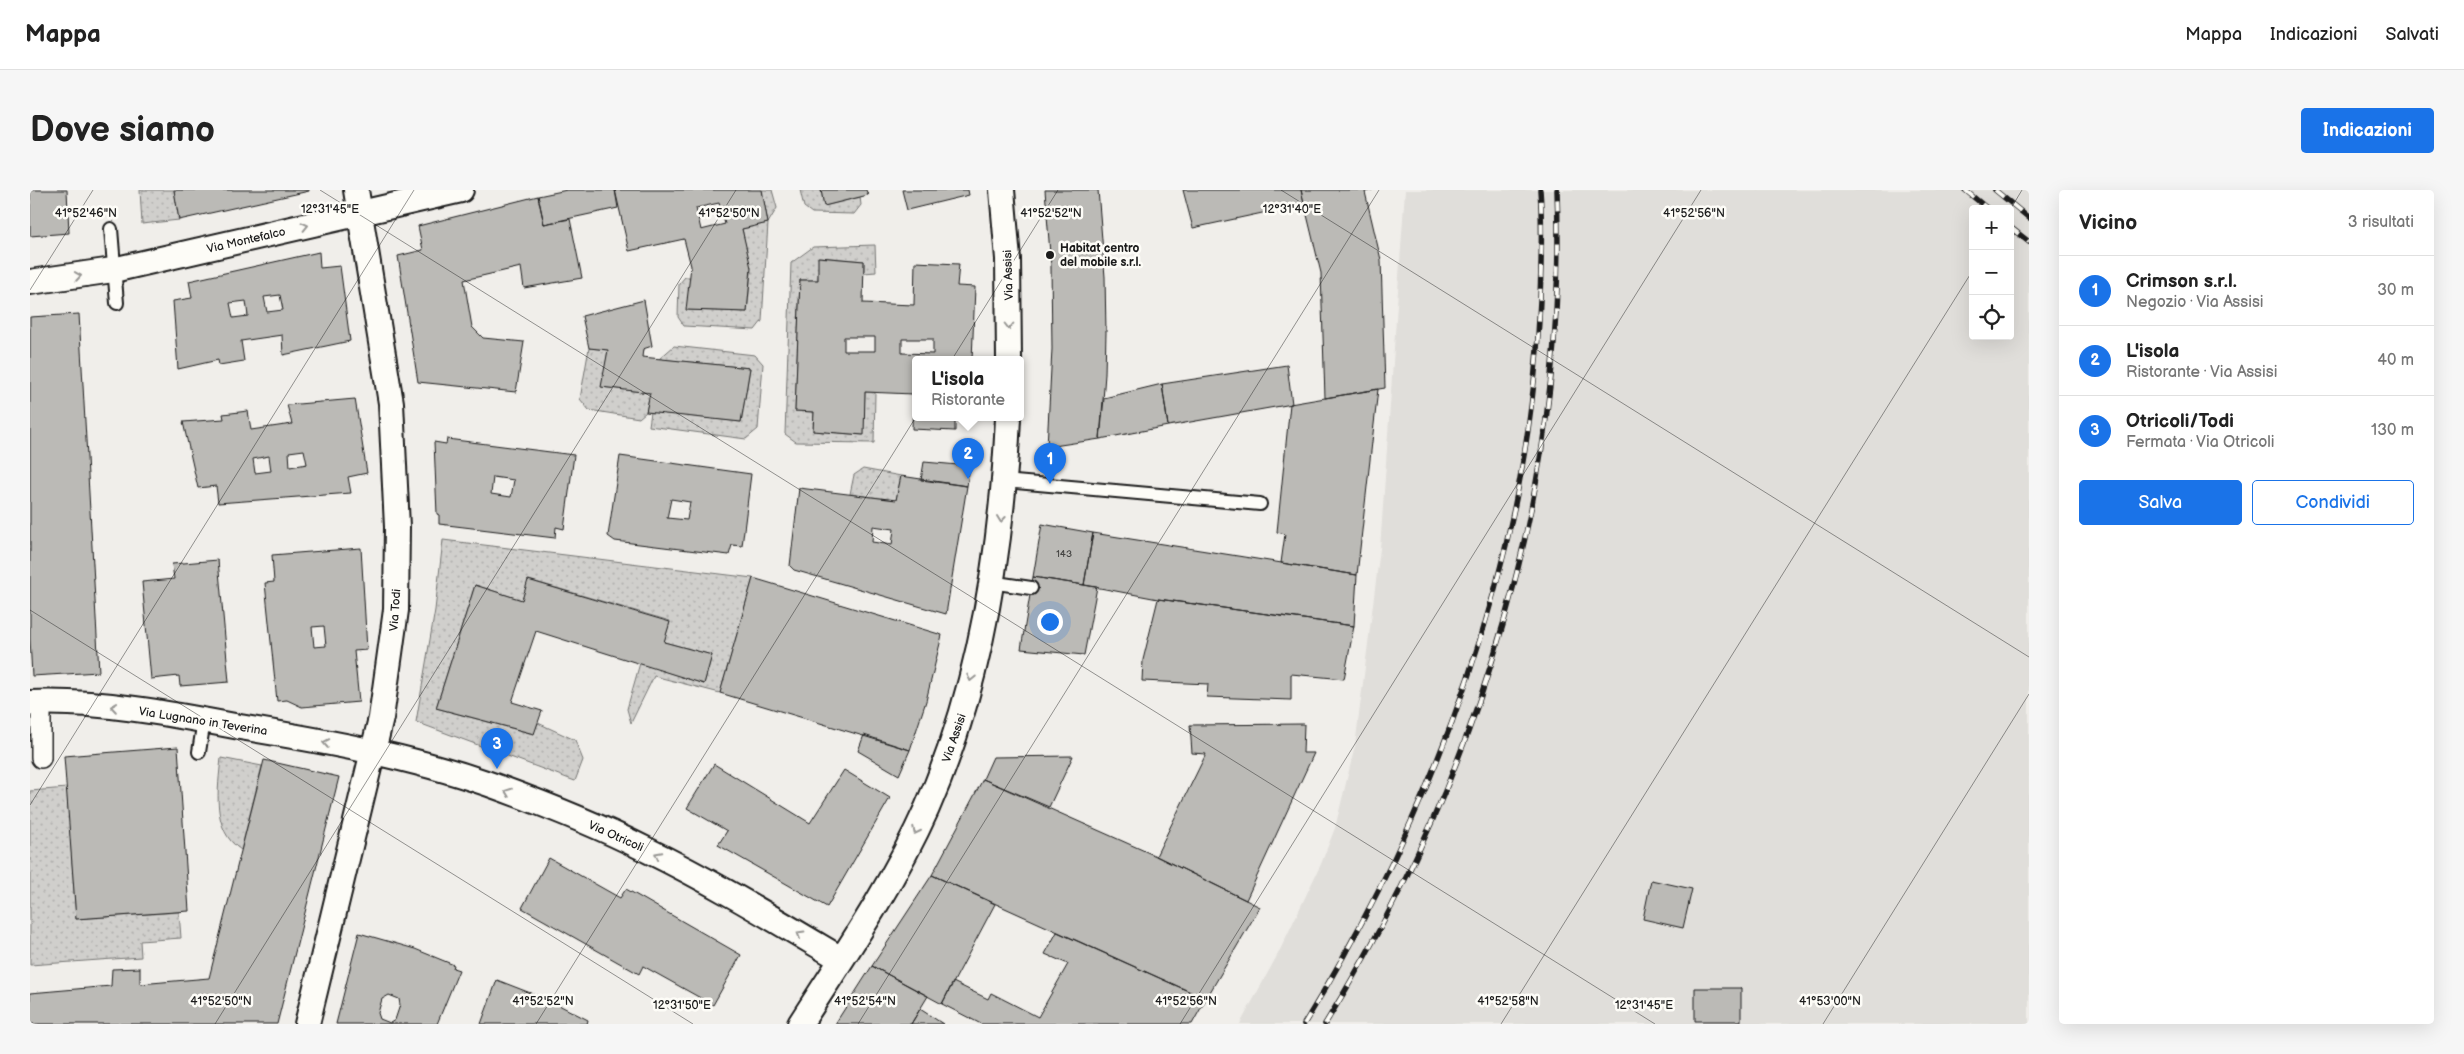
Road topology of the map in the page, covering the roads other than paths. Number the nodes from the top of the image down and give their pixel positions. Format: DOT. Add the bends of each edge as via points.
graph roads {
  1 [pos="356,190"];
  2 [pos="461,190"];
  3 [pos="1002,190"];
  4 [pos="360,214"];
  5 [pos="111,229"];
  6 [pos="114,270"];
  7 [pos="30,282"];
  8 [pos="117,303"];
  9 [pos="1009,356"];
  10 [pos="1008,421"];
  11 [pos="1004,481"];
  12 [pos="1260,504"];
  13 [pos="990,582"];
  14 [pos="1031,588"];
  15 [pos="35,703"];
  16 [pos="204,720"];
  17 [pos="198,752"];
  18 [pos="374,753"];
  19 [pos="41,758"];
  20 [pos="842,959"];
  21 [pos="307,1024"];
  22 [pos="800,1024"];
  1 -- 4 [label="street, Via Todi"];
  2 -- 4 [label="street, Via Montefalco"];
  3 -- 9 [label="street, Via Assisi, one-way" via="1008,259"];
  6 -- 4 [label="street, Via Montefalco, one-way"];
  4 -- 18 [label="street, Via Todi" via="391,403 398,527 396,610 390,670"];
  5 -- 6 [label="lane"];
  7 -- 6 [label="street, Via Montefalco, one-way"];
  6 -- 8 [label="lane"];
  10 -- 11 [label="street, Via Assisi"];
  11 -- 12 [label="lane"];
  11 -- 13 [label="street, Via Assisi, one-way"];
  13 -- 14 [label="lane"];
  13 -- 20 [label="street, Via Assisi, one-way" via="969,687 947,761 910,842"];
  16 -- 15 [label="street, Via Lugnano in Teverina, one-way" via="108,706"];
  15 -- 19 [label="street"];
  16 -- 17 [label="lane"];
  18 -- 16 [label="street, Via Lugnano in Teverina, one-way"];
  20 -- 18 [label="street, Via Otricoli, one-way" via="645,848 586,822 488,784"];
  18 -- 21 [label="street, Via Todi"];
  20 -- 22 [label="street, Via Assisi"];
}
